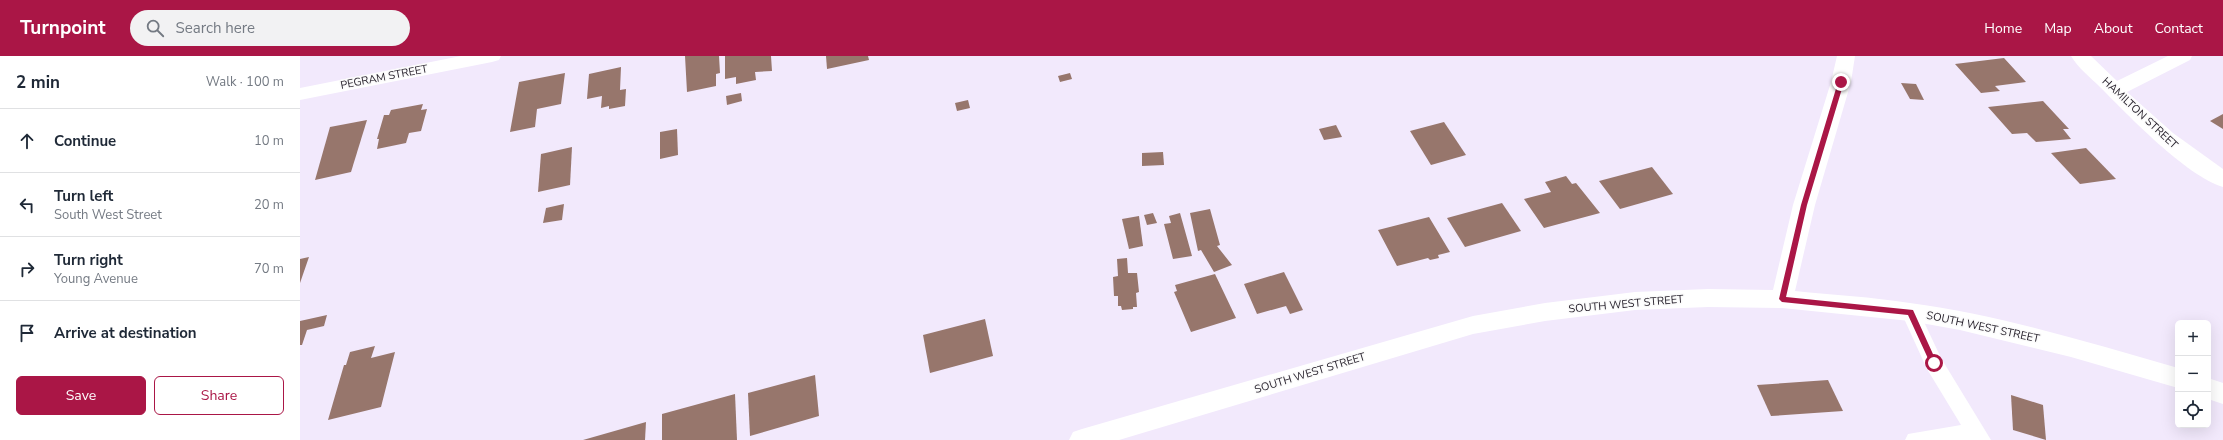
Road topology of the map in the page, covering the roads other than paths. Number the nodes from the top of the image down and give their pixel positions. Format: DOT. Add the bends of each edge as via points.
graph roads {
  1 [pos="492,56"];
  2 [pos="1846,56"];
  3 [pos="2080,56"];
  4 [pos="2183,56"];
  5 [pos="2115,90"];
  6 [pos="300,94"];
  7 [pos="2223,179"];
  8 [pos="1782,299"];
  9 [pos="1910,312"];
  10 [pos="2175,377"];
  11 [pos="2211,389"];
  12 [pos="2223,394"];
  13 [pos="1978,436"];
  14 [pos="1082,440"];
  15 [pos="1915,440"];
  1 -- 6 [label="street, PEGRAM STREET"];
  2 -- 8 [label="street" via="1841,82 1804,205"];
  3 -- 5 [label="street, HAMILTON STREET"];
  4 -- 5 [label="street"];
  5 -- 7 [label="street, HAMILTON STREET" via="2155,130 2190,158"];
  8 -- 9 [label="street, SOUTH WEST STREET"];
  8 -- 14 [label="street, SOUTH WEST STREET" via="1708,298 1635,301 1545,312 1474,325"];
  9 -- 10 [label="street, SOUTH WEST STREET" via="2071,347"];
  9 -- 13 [label="lane" via="1934,363"];
  11 -- 12 [label="street"];
  13 -- 15 [label="lane"];
}
